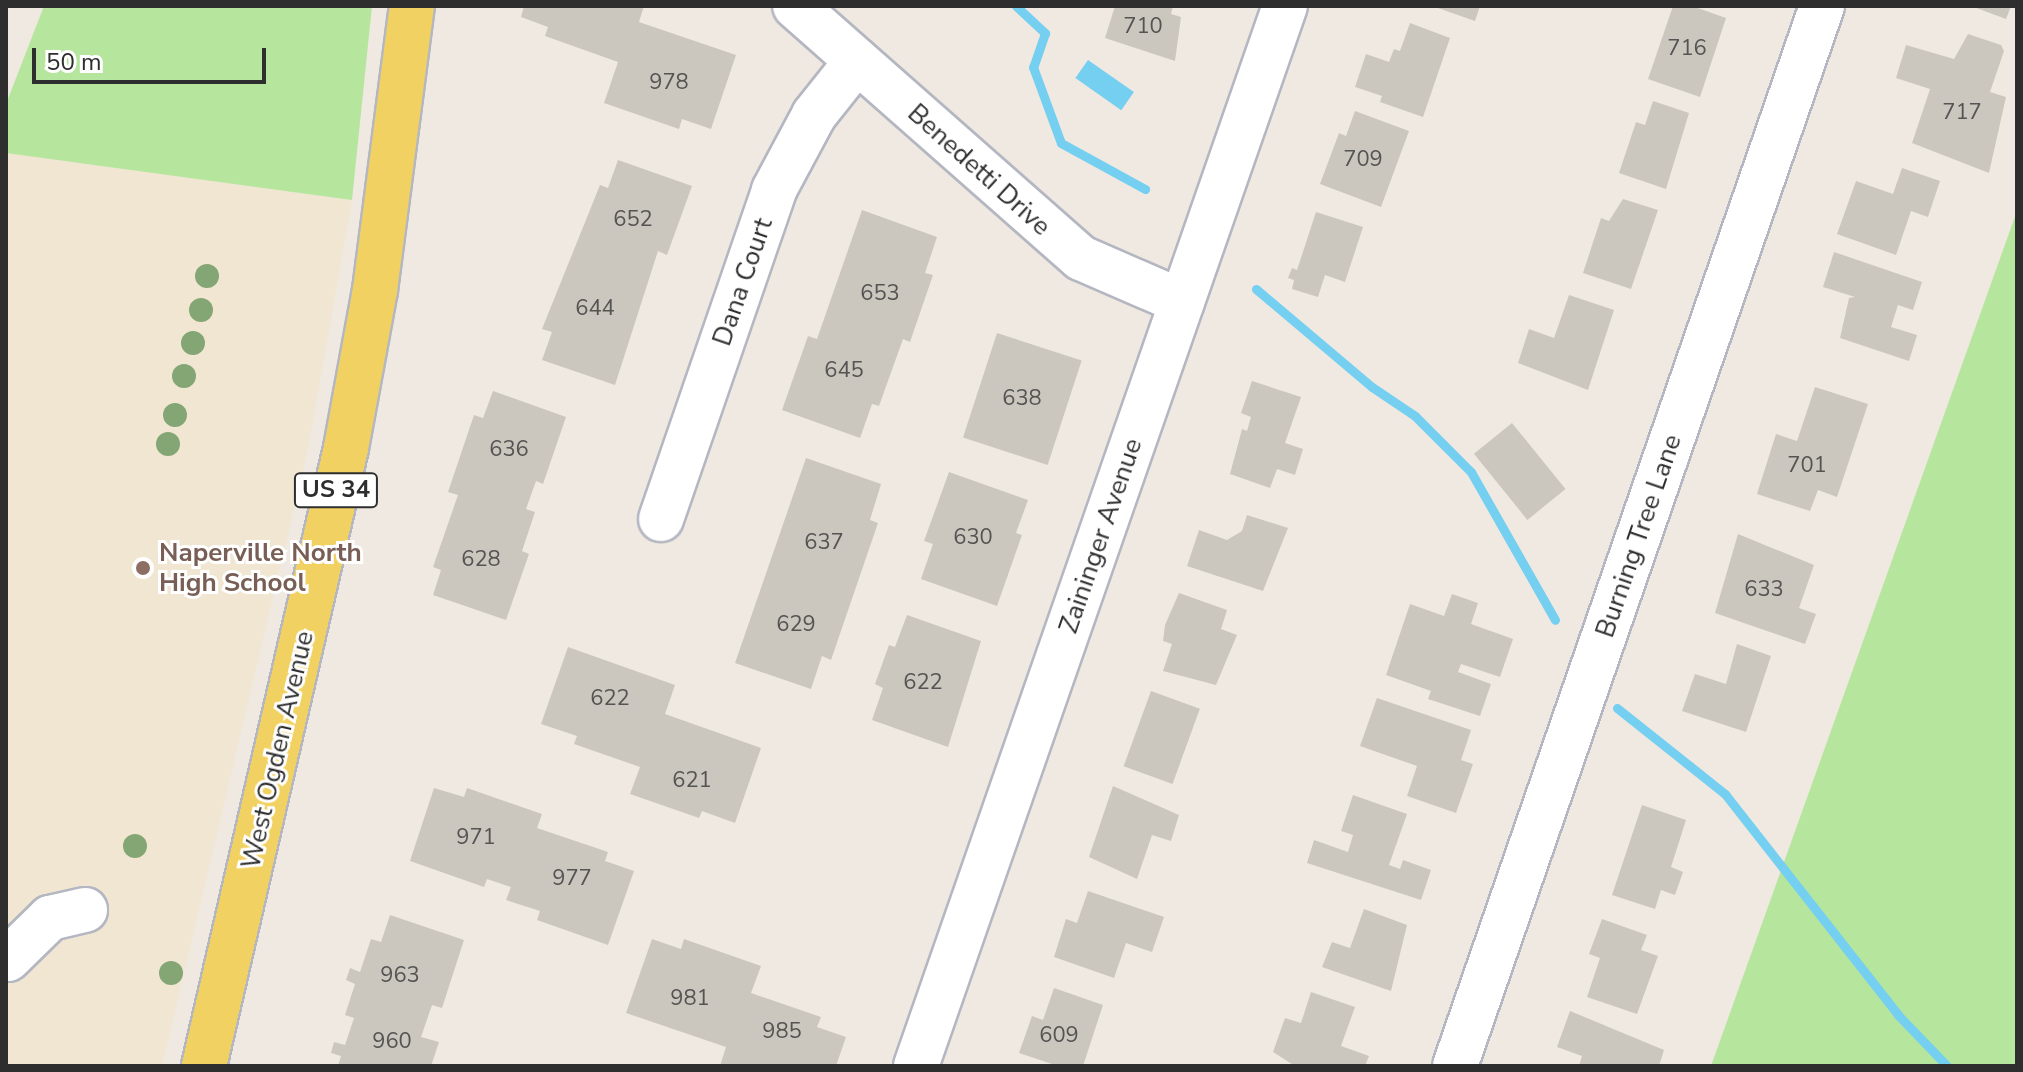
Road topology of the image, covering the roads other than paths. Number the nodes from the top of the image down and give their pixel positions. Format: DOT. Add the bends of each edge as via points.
graph roads {
  1 [pos="412,6"];
  2 [pos="795,6"];
  3 [pos="1285,6"];
  4 [pos="1822,6"];
  5 [pos="857,61"];
  6 [pos="1182,302"];
  7 [pos="661,519"];
  8 [pos="85,910"];
  9 [pos="8,959"];
  10 [pos="204,1066"];
  11 [pos="916,1066"];
  12 [pos="1455,1066"];
  1 -- 10 [label="main road, West Ogden Avenue / US 34" via="375,290 346,448"];
  2 -- 5 [label="street, Benedetti Drive"];
  3 -- 6 [label="street, Zaininger Avenue"];
  4 -- 12 [label="street, Burning Tree Lane"];
  5 -- 6 [label="street, Benedetti Drive" via="1081,258"];
  5 -- 7 [label="street, Dana Court" via="814,115 774,190"];
  6 -- 11 [label="street, Zaininger Avenue"];
  8 -- 9 [label="street" via="50,918"];
}
